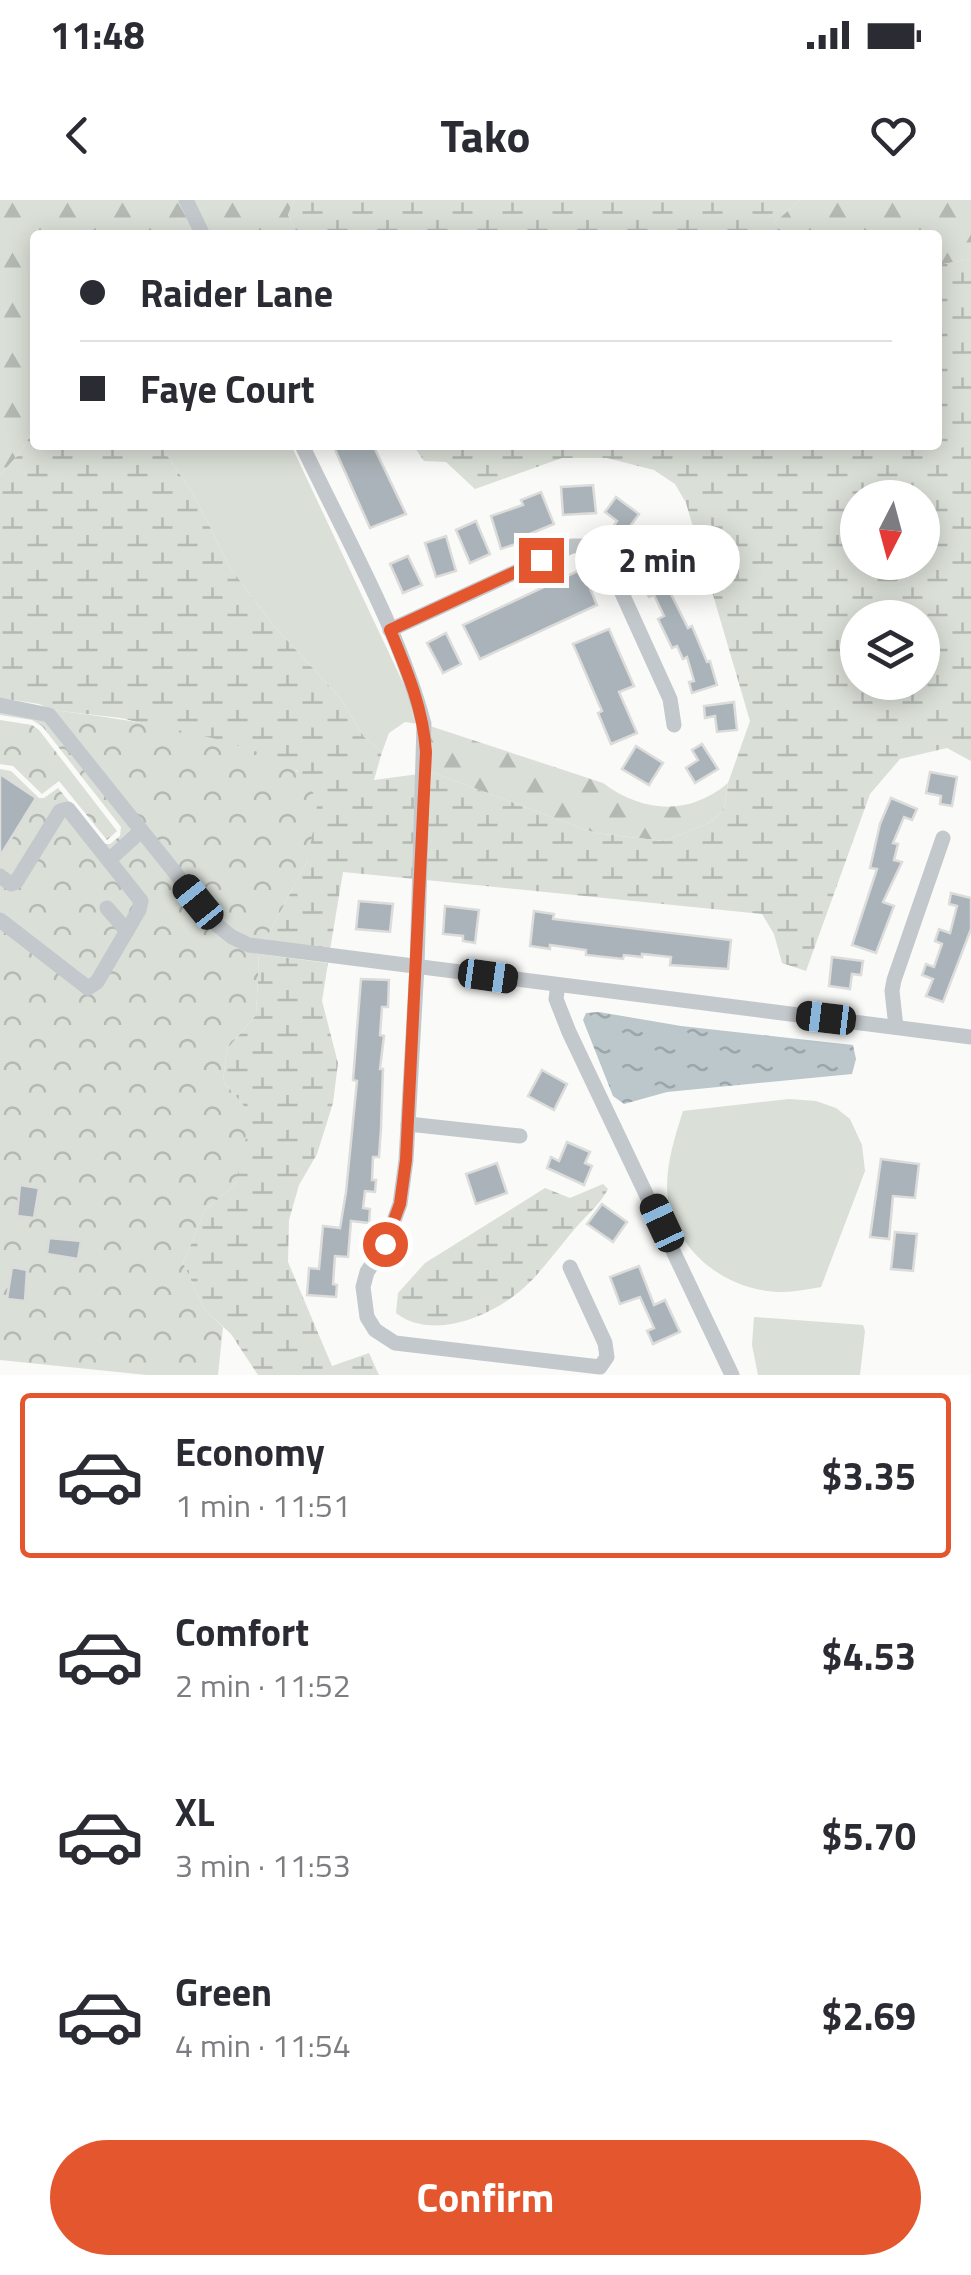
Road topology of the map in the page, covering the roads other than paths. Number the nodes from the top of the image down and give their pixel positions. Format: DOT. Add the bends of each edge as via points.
graph roads {
  1 [pos="186,200"];
  2 [pos="201,230"];
  3 [pos="304,450"];
  4 [pos="390,630"];
  5 [pos="0,705"];
  6 [pos="674,725"];
  7 [pos="141,831"];
  8 [pos="943,838"];
  9 [pos="109,860"];
  10 [pos="0,876"];
  11 [pos="107,908"];
  12 [pos="0,920"];
  13 [pos="127,931"];
  14 [pos="417,966"];
  15 [pos="558,985"];
  16 [pos="896,1027"];
  17 [pos="971,1037"];
  18 [pos="408,1124"];
  19 [pos="520,1136"];
  20 [pos="570,1267"];
  21 [pos="732,1375"];
  1 -- 2 [label="street"];
  3 -- 4 [label="street"];
  4 -- 6 [label="street" via="572,546 589,546 606,558 670,699"];
  4 -- 14 [label="street" via="424,724"];
  5 -- 7 [label="street" via="49,715"];
  7 -- 9 [label="street"];
  7 -- 14 [label="street" via="232,937 267,949"];
  8 -- 16 [label="street" via="894,980"];
  9 -- 10 [label="street" via="65,809 16,882"];
  9 -- 13 [label="street" via="140,901"];
  11 -- 13 [label="street"];
  12 -- 13 [label="street" via="88,988"];
  14 -- 15 [label="street"];
  14 -- 18 [label="street"];
  15 -- 16 [label="street"];
  15 -- 21 [label="street" via="556,1000 570,1032"];
  16 -- 17 [label="street"];
  18 -- 19 [label="street"];
  18 -- 20 [label="street" via="400,1204 363,1286 375,1330 395,1343 600,1367 605,1343"];
}
